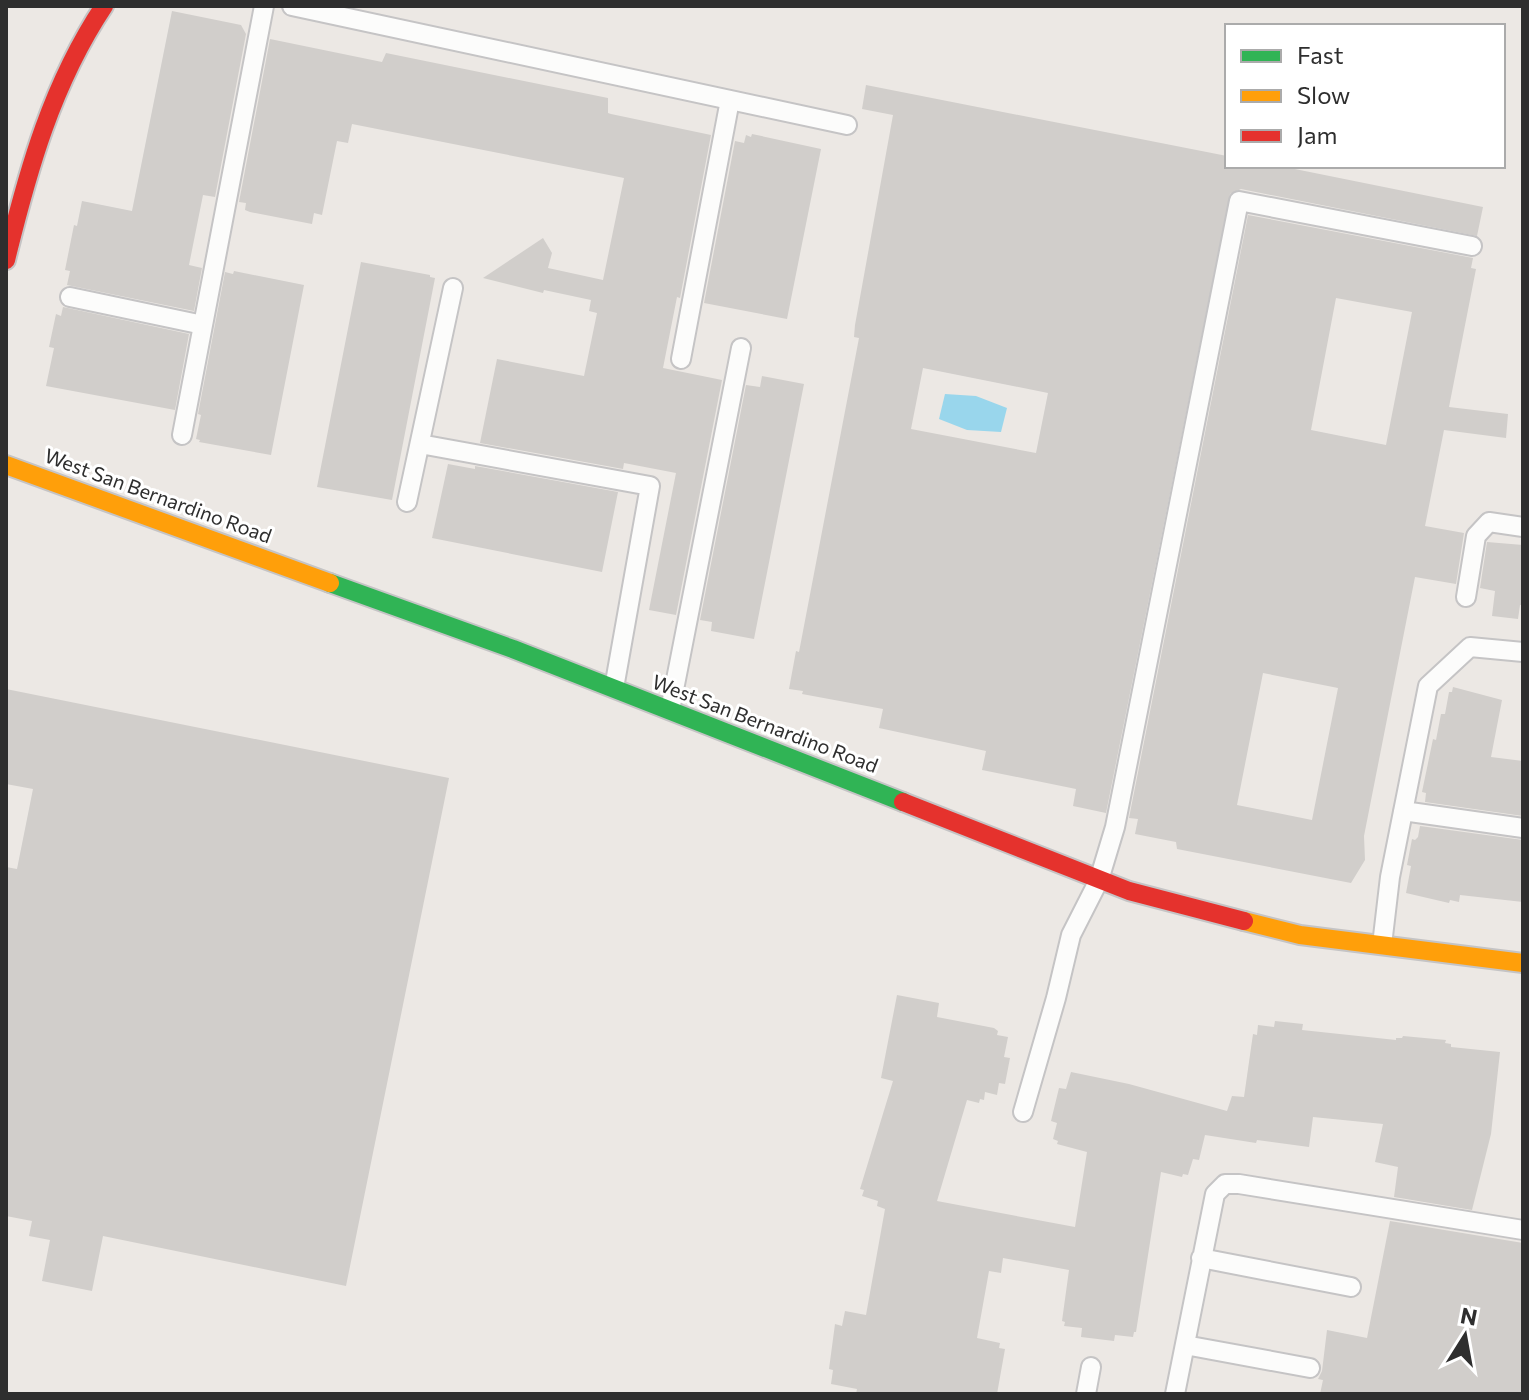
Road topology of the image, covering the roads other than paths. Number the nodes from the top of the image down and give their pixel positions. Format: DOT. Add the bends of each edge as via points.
graph roads {
  1 [pos="76,6"];
  2 [pos="264,6"];
  3 [pos="292,6"];
  4 [pos="100,11"];
  5 [pos="730,100"];
  6 [pos="847,125"];
  7 [pos="15,184"];
  8 [pos="1472,246"];
  9 [pos="6,260"];
  10 [pos="453,288"];
  11 [pos="70,297"];
  12 [pos="203,325"];
  13 [pos="741,348"];
  14 [pos="681,359"];
  15 [pos="182,435"];
  16 [pos="420,444"];
  17 [pos="6,465"];
  18 [pos="407,502"];
  19 [pos="1523,527"];
  20 [pos="1466,597"];
  21 [pos="1523,652"];
  22 [pos="614,688"];
  23 [pos="670,711"];
  24 [pos="1403,811"];
  25 [pos="1523,828"];
  26 [pos="1099,880"];
  27 [pos="1382,945"];
  28 [pos="1523,963"];
  29 [pos="1023,1112"];
  30 [pos="1523,1230"];
  31 [pos="1201,1258"];
  32 [pos="1351,1287"];
  33 [pos="1185,1345"];
  34 [pos="1091,1367"];
  35 [pos="1310,1368"];
  36 [pos="1086,1394"];
  37 [pos="1175,1394"];
  1 -- 4 [label="lane"];
  2 -- 12 [label="lane"];
  3 -- 5 [label="lane"];
  4 -- 7 [label="street" via="58,85 29,163"];
  5 -- 6 [label="lane"];
  5 -- 14 [label="lane"];
  7 -- 9 [label="street"];
  8 -- 26 [label="lane" via="1239,201 1115,827"];
  10 -- 16 [label="lane"];
  11 -- 12 [label="lane"];
  12 -- 15 [label="lane"];
  13 -- 23 [label="lane"];
  16 -- 18 [label="lane"];
  16 -- 22 [label="lane" via="650,486"];
  17 -- 22 [label="street, West San Bernardino Road"];
  19 -- 20 [label="lane" via="1489,522 1476,536"];
  21 -- 24 [label="lane" via="1470,647 1428,686"];
  22 -- 23 [label="street, West San Bernardino Road"];
  23 -- 26 [label="street, West San Bernardino Road"];
  24 -- 25 [label="lane"];
  24 -- 27 [label="lane"];
  26 -- 27 [label="street, West San Bernardino Road" via="1300,935"];
  26 -- 29 [label="lane" via="1071,935"];
  27 -- 28 [label="street, West San Bernardino Road"];
  30 -- 31 [label="lane" via="1225,1184 1215,1194"];
  31 -- 32 [label="lane"];
  31 -- 33 [label="lane"];
  33 -- 35 [label="lane"];
  33 -- 37 [label="lane"];
  34 -- 36 [label="lane"];
}
